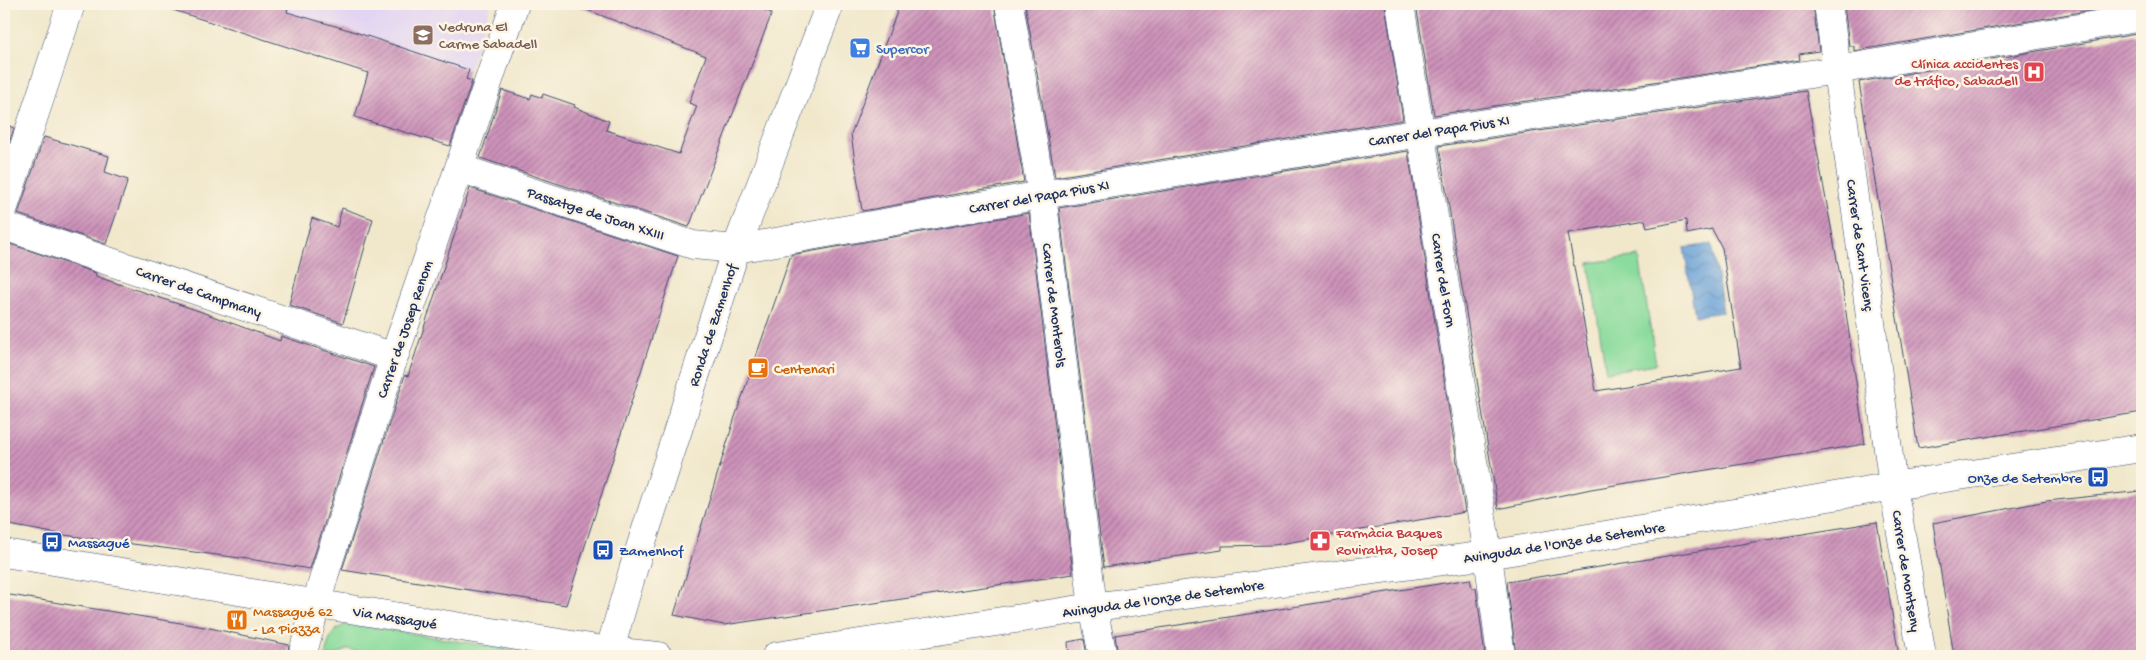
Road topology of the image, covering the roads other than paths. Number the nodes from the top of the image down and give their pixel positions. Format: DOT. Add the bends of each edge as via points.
graph roads {
  1 [pos="71,4"];
  2 [pos="515,4"];
  3 [pos="1009,4"];
  4 [pos="1400,4"];
  5 [pos="1828,4"];
  6 [pos="825,5"];
  7 [pos="2142,17"];
  8 [pos="1837,70"];
  9 [pos="1421,133"];
  10 [pos="459,168"];
  11 [pos="1042,195"];
  12 [pos="4,207"];
  13 [pos="4,226"];
  14 [pos="736,249"];
  15 [pos="394,357"];
  16 [pos="2142,448"];
  17 [pos="1893,486"];
  18 [pos="4,553"];
  19 [pos="1488,555"];
  20 [pos="315,604"];
  21 [pos="1093,607"];
  22 [pos="608,654"];
  23 [pos="302,656"];
  24 [pos="658,656"];
  25 [pos="776,656"];
  26 [pos="1103,656"];
  27 [pos="1501,656"];
  28 [pos="1922,656"];
  1 -- 12 [label="street"];
  2 -- 10 [label="street, Carrer de Josep Renom"];
  3 -- 11 [label="street, Carrer de Monterols"];
  4 -- 9 [label="street, Carrer del Forn"];
  5 -- 8 [label="street, Carrer de Sant Vicenç"];
  6 -- 14 [label="street, Ronda de Zamenhof"];
  7 -- 8 [label="street, Carrer del Papa Pius XI"];
  8 -- 9 [label="street, Carrer del Papa Pius XI"];
  8 -- 17 [label="street, Carrer de Sant Vicenç"];
  9 -- 11 [label="street, Carrer del Papa Pius XI"];
  9 -- 19 [label="street, Carrer del Forn"];
  10 -- 14 [label="street, Passatge de Joan XXIII" via="692,245"];
  10 -- 15 [label="street, Carrer de Josep Renom"];
  11 -- 14 [label="street, Carrer del Papa Pius XI"];
  11 -- 21 [label="street, Carrer de Monterols"];
  13 -- 15 [label="street, Carrer de Campmany"];
  14 -- 22 [label="street, Ronda de Zamenhof"];
  15 -- 20 [label="street, Carrer de Josep Renom"];
  16 -- 17 [label="street, Avinguda de l'Onze de Setembre"];
  17 -- 19 [label="street, Avinguda de l'Onze de Setembre"];
  17 -- 28 [label="street, Carrer de Montseny"];
  18 -- 20 [label="street, Via Massagué"];
  19 -- 21 [label="street, Avinguda de l'Onze de Setembre"];
  19 -- 27 [label="street, Carrer del Forn"];
  20 -- 22 [label="street, Via Massagué"];
  20 -- 23 [label="street, Carrer de Josep Renom"];
  21 -- 25 [label="street, Avinguda de l'Onze de Setembre"];
  21 -- 26 [label="street, Carrer de Monterols"];
  22 -- 24 [label="street"];
}
